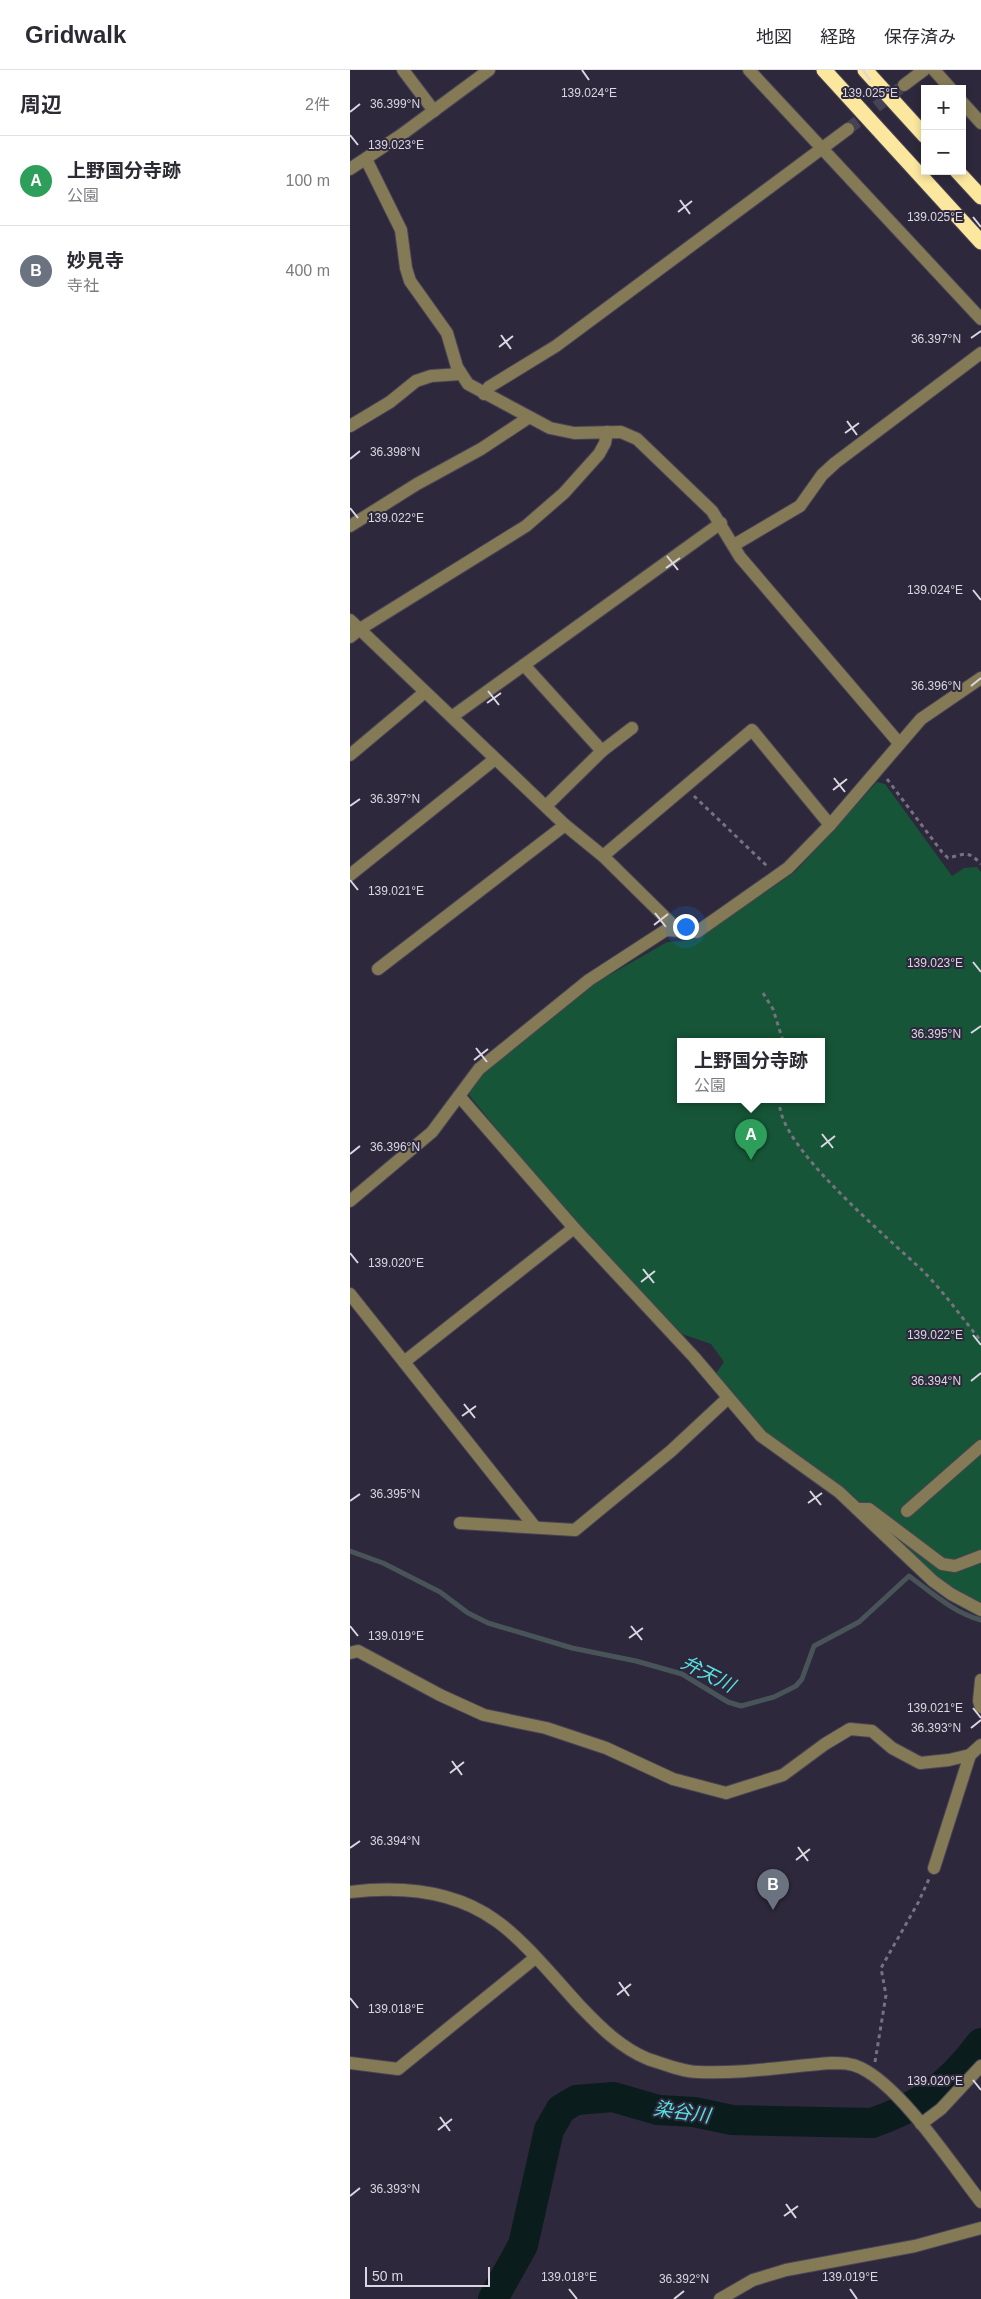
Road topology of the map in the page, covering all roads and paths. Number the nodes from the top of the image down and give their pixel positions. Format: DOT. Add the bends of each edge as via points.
graph roads {
  1 [pos="403,70"];
  2 [pos="489,70"];
  3 [pos="749,70"];
  4 [pos="824,70"];
  5 [pos="865,70"];
  6 [pos="924,70"];
  7 [pos="934,70"];
  8 [pos="904,85"];
  9 [pos="947,85"];
  10 [pos="966,106"];
  11 [pos="434,111"];
  12 [pos="981,123"];
  13 [pos="848,129"];
  14 [pos="921,132"];
  15 [pos="822,148"];
  16 [pos="366,159"];
  17 [pos="350,169"];
  18 [pos="961,175"];
  19 [pos="981,197"];
  20 [pos="981,242"];
  21 [pos="981,319"];
  22 [pos="981,353"];
  23 [pos="460,374"];
  24 [pos="484,394"];
  25 [pos="528,418"];
  26 [pos="350,426"];
  27 [pos="607,432"];
  28 [pos="721,523"];
  29 [pos="350,526"];
  30 [pos="734,545"];
  31 [pos="350,620"];
  32 [pos="355,633"];
  33 [pos="524,665"];
  34 [pos="981,678"];
  35 [pos="425,692"];
  36 [pos="453,716"];
  37 [pos="632,728"];
  38 [pos="899,743"];
  39 [pos="602,751"];
  40 [pos="350,755"];
  41 [pos="494,759"];
  42 [pos="878,767"];
  43 [pos="684,786"];
  44 [pos="546,806"];
  45 [pos="565,825"];
  46 [pos="830,825"];
  47 [pos="603,856"];
  48 [pos="981,864"];
  49 [pos="350,875"];
  50 [pos="778,876"];
  51 [pos="678,930"];
  52 [pos="378,969"];
  53 [pos="763,992"];
  54 [pos="782,1038"];
  55 [pos="459,1096"];
  56 [pos="780,1103"];
  57 [pos="350,1201"];
  58 [pos="574,1228"];
  59 [pos="350,1294"];
  60 [pos="981,1341"];
  61 [pos="404,1362"];
  62 [pos="728,1398"];
  63 [pos="981,1446"];
  64 [pos="857,1509"];
  65 [pos="907,1512"];
  66 [pos="460,1523"];
  67 [pos="535,1527"];
  68 [pos="981,1556"];
  69 [pos="981,1610"];
  70 [pos="350,1653"];
  71 [pos="981,1680"];
  72 [pos="981,1707"];
  73 [pos="981,1745"];
  74 [pos="970,1755"];
  75 [pos="934,1868"];
  76 [pos="350,1892"];
  77 [pos="535,1958"];
  78 [pos="350,2063"];
  79 [pos="981,2066"];
  80 [pos="872,2075"];
  81 [pos="917,2120"];
  82 [pos="981,2202"];
  83 [pos="981,2228"];
  84 [pos="720,2299"];
  1 -- 11 [label="street"];
  2 -- 11 [label="street"];
  3 -- 15 [label="street"];
  4 -- 20 [label="highway"];
  5 -- 14 [label="highway"];
  6 -- 8 [label="street"];
  7 -- 9 [label="street"];
  10 -- 12 [label="street"];
  11 -- 16 [label="street"];
  13 -- 15 [label="street"];
  15 -- 21 [label="street"];
  15 -- 24 [label="street" via="556,346"];
  16 -- 17 [label="street"];
  16 -- 23 [label="street" via="398,221 410,280 447,333"];
  18 -- 19 [label="highway"];
  22 -- 30 [label="street" via="835,463 822,475 800,506"];
  23 -- 24 [label="street" via="468,384"];
  23 -- 26 [label="street" via="431,376 416,381 390,402"];
  24 -- 25 [label="street"];
  25 -- 27 [label="street" via="567,432"];
  25 -- 29 [label="street"];
  27 -- 28 [label="street" via="626,433 637,439 704,502"];
  27 -- 32 [label="street" via="599,454 541,515"];
  28 -- 30 [label="street"];
  28 -- 33 [label="street"];
  30 -- 38 [label="street" via="740,557"];
  31 -- 32 [label="street"];
  32 -- 35 [label="street"];
  33 -- 36 [label="street"];
  33 -- 39 [label="street"];
  34 -- 38 [label="street" via="921,719"];
  35 -- 36 [label="street"];
  35 -- 40 [label="street"];
  36 -- 41 [label="street"];
  37 -- 39 [label="street"];
  38 -- 42 [label="street"];
  39 -- 44 [label="street"];
  41 -- 44 [label="street"];
  41 -- 49 [label="street"];
  42 -- 46 [label="street"];
  42 -- 48 [label="path" via="948,858 964,853 972,855"];
  43 -- 46 [label="street" via="752,730"];
  43 -- 47 [label="street"];
  43 -- 50 [label="path"];
  44 -- 45 [label="street"];
  45 -- 47 [label="street"];
  45 -- 52 [label="street"];
  46 -- 50 [label="street"];
  47 -- 51 [label="street"];
  50 -- 51 [label="street" via="697,932"];
  51 -- 55 [label="street" via="666,930 588,980 479,1068"];
  53 -- 54 [label="path" via="773,1009"];
  55 -- 57 [label="street" via="420,1144"];
  55 -- 58 [label="street"];
  56 -- 60 [label="path" via="780,1115 794,1140 853,1206 924,1272"];
  58 -- 61 [label="street"];
  58 -- 62 [label="street" via="689,1351"];
  59 -- 61 [label="street"];
  61 -- 67 [label="street"];
  62 -- 64 [label="street" via="771,1445 828,1484"];
  62 -- 67 [label="street" via="671,1451 575,1530"];
  63 -- 65 [label="street"];
  64 -- 68 [label="street" via="869,1509 942,1564 955,1566"];
  64 -- 69 [label="street" via="933,1581"];
  66 -- 67 [label="street"];
  70 -- 74 [label="street" via="358,1651 484,1715 546,1728 606,1748 673,1779 726,1793 783,1775 850,1729 872,1731 892,1748 920,1763"];
  71 -- 72 [label="street"];
  73 -- 74 [label="street"];
  74 -- 75 [label="street"];
  75 -- 80 [label="path" via="881,1968 886,1995"];
  76 -- 77 [label="street" via="376,1889 447,1897 496,1920"];
  77 -- 78 [label="street" via="398,2069"];
  77 -- 80 [label="street" via="621,2045 647,2058 698,2072 846,2063"];
  79 -- 81 [label="street" via="941,2109"];
  80 -- 81 [label="street" via="888,2085"];
  81 -- 82 [label="street"];
  83 -- 84 [label="street" via="915,2246 786,2270 753,2280"];
}
